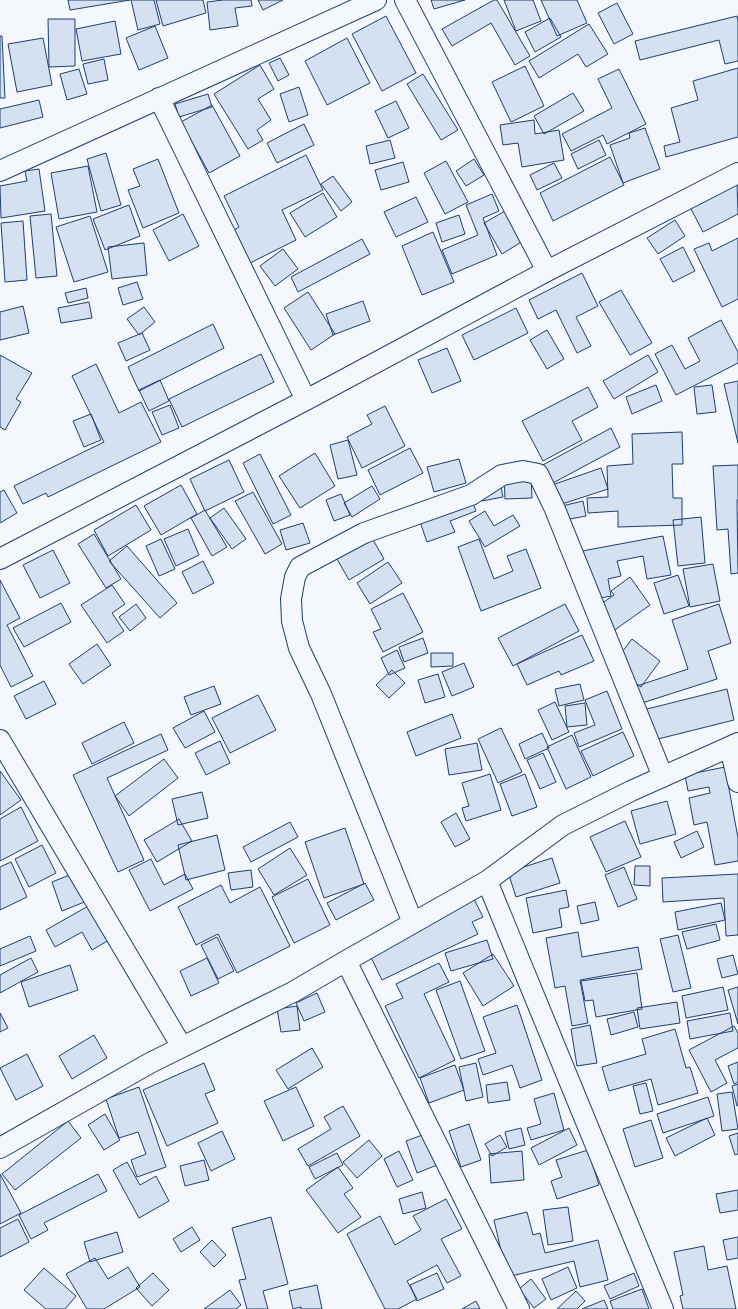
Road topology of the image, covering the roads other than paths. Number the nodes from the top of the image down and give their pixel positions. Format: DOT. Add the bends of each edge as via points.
graph roads {
  1 [pos="376,0"];
  2 [pos="405,0"];
  3 [pos="159,98"];
  4 [pos="0,171"];
  5 [pos="738,173"];
  6 [pos="547,271"];
  7 [pos="306,400"];
  8 [pos="0,558"];
  9 [pos="0,740"];
  10 [pos="734,745"];
  11 [pos="663,777"];
  12 [pos="738,782"];
  13 [pos="487,881"];
  14 [pos="413,923"];
  15 [pos="346,961"];
  16 [pos="182,1047"];
  17 [pos="0,1148"];
  18 [pos="519,1309"];
  19 [pos="663,1309"];
  1 -- 3 [label="street"];
  2 -- 6 [label="street"];
  3 -- 4 [label="street"];
  3 -- 7 [label="street"];
  5 -- 6 [label="street"];
  6 -- 7 [label="street"];
  7 -- 8 [label="street"];
  9 -- 16 [label="street"];
  10 -- 11 [label="street"];
  10 -- 12 [label="street"];
  11 -- 13 [label="street" via="562,825"];
  11 -- 14 [label="street" via="554,507 538,474 524,471 502,475 471,495 364,533 300,566 295,577 292,599 292,621 299,648 321,694"];
  13 -- 14 [label="street"];
  13 -- 19 [label="street"];
  14 -- 15 [label="street"];
  15 -- 16 [label="street" via="293,992"];
  15 -- 18 [label="street"];
  16 -- 17 [label="street"];
}
